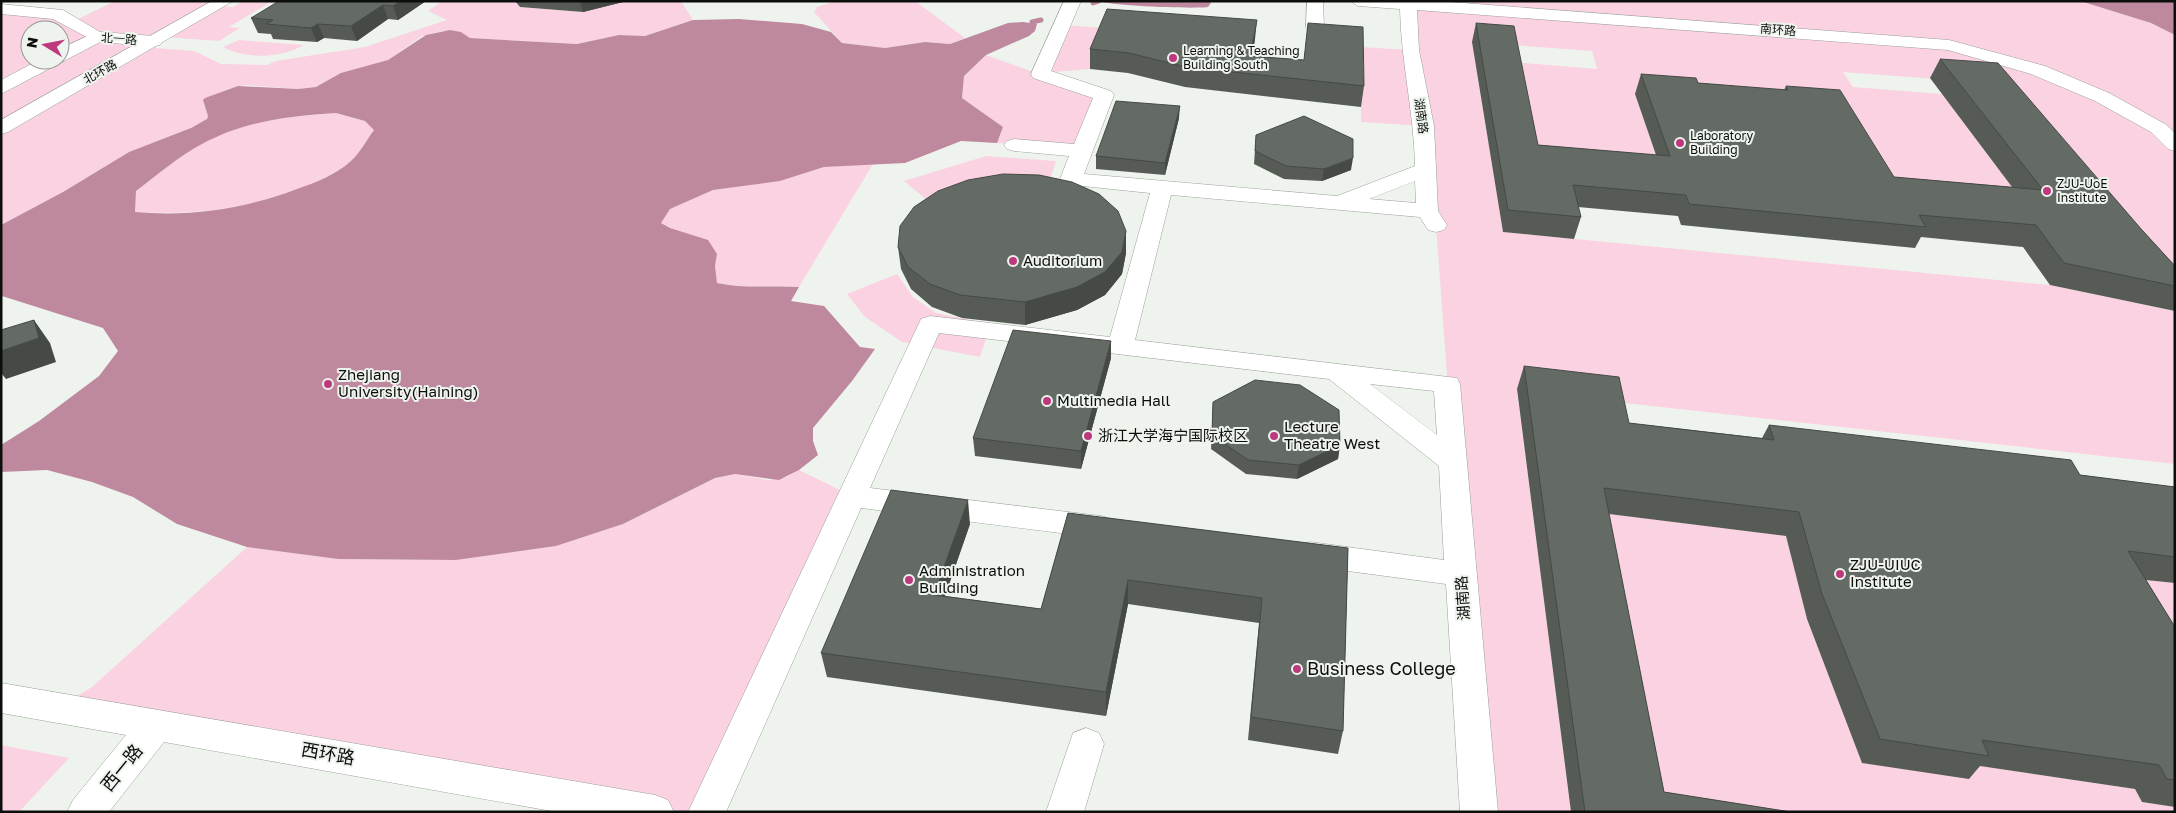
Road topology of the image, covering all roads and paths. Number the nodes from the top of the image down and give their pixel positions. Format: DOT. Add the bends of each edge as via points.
graph roads {
  1 [pos="225,1"];
  2 [pos="1073,1"];
  3 [pos="1315,1"];
  4 [pos="1358,1"];
  5 [pos="1603,1"];
  6 [pos="1408,6"];
  7 [pos="1,9"];
  8 [pos="1622,19"];
  9 [pos="1315,27"];
  10 [pos="96,37"];
  11 [pos="154,41"];
  12 [pos="70,51"];
  13 [pos="34,70"];
  14 [pos="1,88"];
  15 [pos="1,128"];
  16 [pos="1014,145"];
  17 [pos="2175,145"];
  18 [pos="1082,151"];
  19 [pos="1426,169"];
  20 [pos="1162,187"];
  21 [pos="1338,203"];
  22 [pos="1121,346"];
  23 [pos="1336,370"];
  24 [pos="1453,462"];
  25 [pos="852,496"];
  26 [pos="1129,531"];
  27 [pos="1284,551"];
  28 [pos="1461,574"];
  29 [pos="1,698"];
  30 [pos="157,724"];
  31 [pos="1086,744"];
  32 [pos="86,812"];
  33 [pos="655,812"];
  34 [pos="707,812"];
  35 [pos="1065,812"];
  36 [pos="1479,812"];
  1 -- 11 [label="street, 北环路"];
  2 -- 18 [label="street" via="1040,74 1104,95"];
  3 -- 9 [label="street"];
  4 -- 6 [label="street, 南环路"];
  5 -- 8 [label="street"];
  6 -- 8 [label="street, 南环路"];
  6 -- 19 [label="street, 湖南路" via="1410,50 1424,126"];
  7 -- 10 [label="street, 北一路" via="57,14"];
  8 -- 17 [label="street, 南环路" via="1949,45 2038,70 2102,97 2158,128"];
  10 -- 11 [label="street, 北一路"];
  10 -- 12 [label="street"];
  11 -- 15 [label="street, 北环路"];
  13 -- 14 [label="street"];
  16 -- 18 [label="street"];
  18 -- 20 [label="street" via="1071,179"];
  19 -- 21 [label="street"];
  19 -- 21 [label="street, 湖南路" via="1432,218"];
  20 -- 21 [label="street"];
  20 -- 22 [label="street"];
  22 -- 23 [label="street"];
  22 -- 25 [label="street" via="930,324"];
  23 -- 24 [label="street"];
  23 -- 24 [label="street, 湖南路" via="1447,384"];
  24 -- 28 [label="street, 湖南路"];
  25 -- 26 [label="street"];
  25 -- 34 [label="street"];
  27 -- 28 [label="street"];
  28 -- 36 [label="street, 湖南路"];
  29 -- 30 [label="street, 西环路"];
  30 -- 32 [label="street, 西一路"];
  30 -- 33 [label="street, 西环路"];
  31 -- 35 [label="street"];
}
